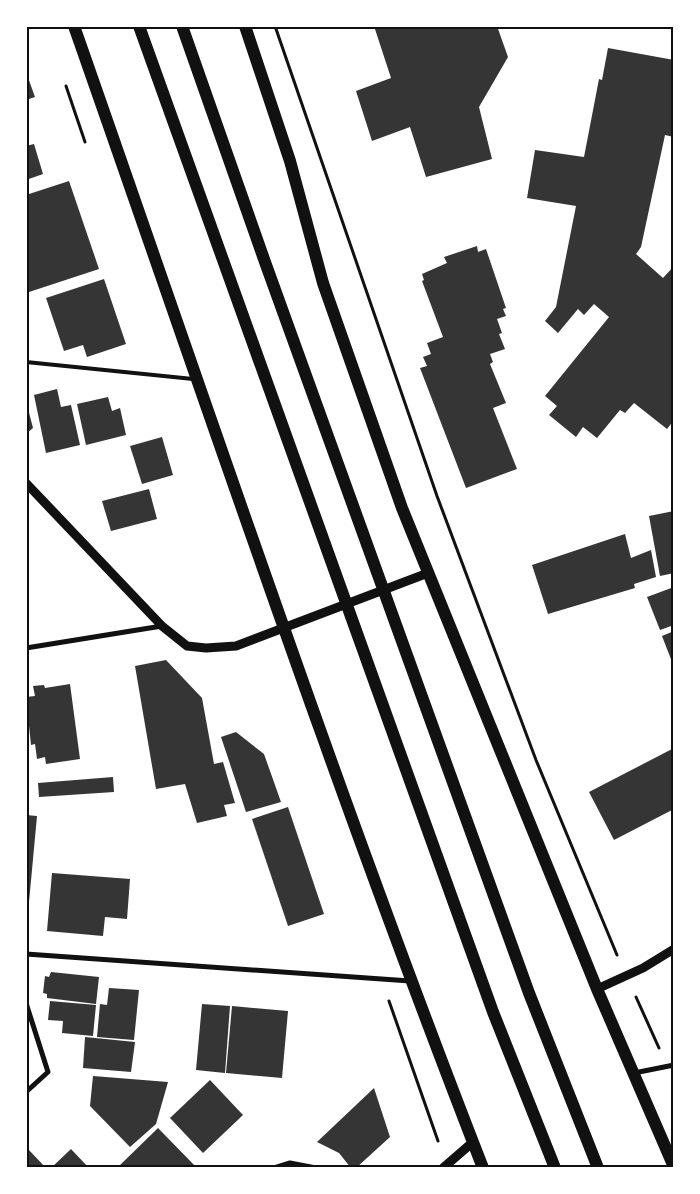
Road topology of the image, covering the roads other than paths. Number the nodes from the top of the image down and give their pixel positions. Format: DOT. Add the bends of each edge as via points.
graph roads {
  1 [pos="74,26"];
  2 [pos="139,26"];
  3 [pos="182,26"];
  4 [pos="245,26"];
  5 [pos="26,362"];
  6 [pos="198,379"];
  7 [pos="26,483"];
  8 [pos="428,573"];
  9 [pos="162,626"];
  10 [pos="284,628"];
  11 [pos="26,648"];
  12 [pos="674,949"];
  13 [pos="26,954"];
  14 [pos="411,982"];
  15 [pos="598,989"];
  16 [pos="26,1003"];
  17 [pos="674,1065"];
  18 [pos="633,1073"];
  19 [pos="26,1092"];
  20 [pos="473,1142"];
  21 [pos="674,1167"];
  22 [pos="274,1168"];
  23 [pos="316,1168"];
  24 [pos="443,1168"];
  25 [pos="483,1168"];
  26 [pos="555,1168"];
  27 [pos="598,1168"];
  1 -- 6 [label="main road"];
  2 -- 26 [label="main road" via="493,1012"];
  3 -- 27 [label="main road" via="529,993"];
  4 -- 8 [label="main road" via="290,161 323,283"];
  5 -- 6 [label="lane"];
  6 -- 10 [label="main road"];
  7 -- 9 [label="street"];
  8 -- 10 [label="street"];
  8 -- 15 [label="main road"];
  9 -- 10 [label="street" via="188,646 206,648 236,646"];
  9 -- 11 [label="street"];
  10 -- 14 [label="main road"];
  12 -- 15 [label="street"];
  13 -- 14 [label="street"];
  14 -- 20 [label="main road"];
  15 -- 18 [label="main road"];
  16 -- 19 [label="street" via="48,1072"];
  17 -- 18 [label="street"];
  18 -- 21 [label="main road"];
  20 -- 24 [label="street"];
  20 -- 25 [label="main road"];
  22 -- 23 [label="street" via="290,1163"];
}
